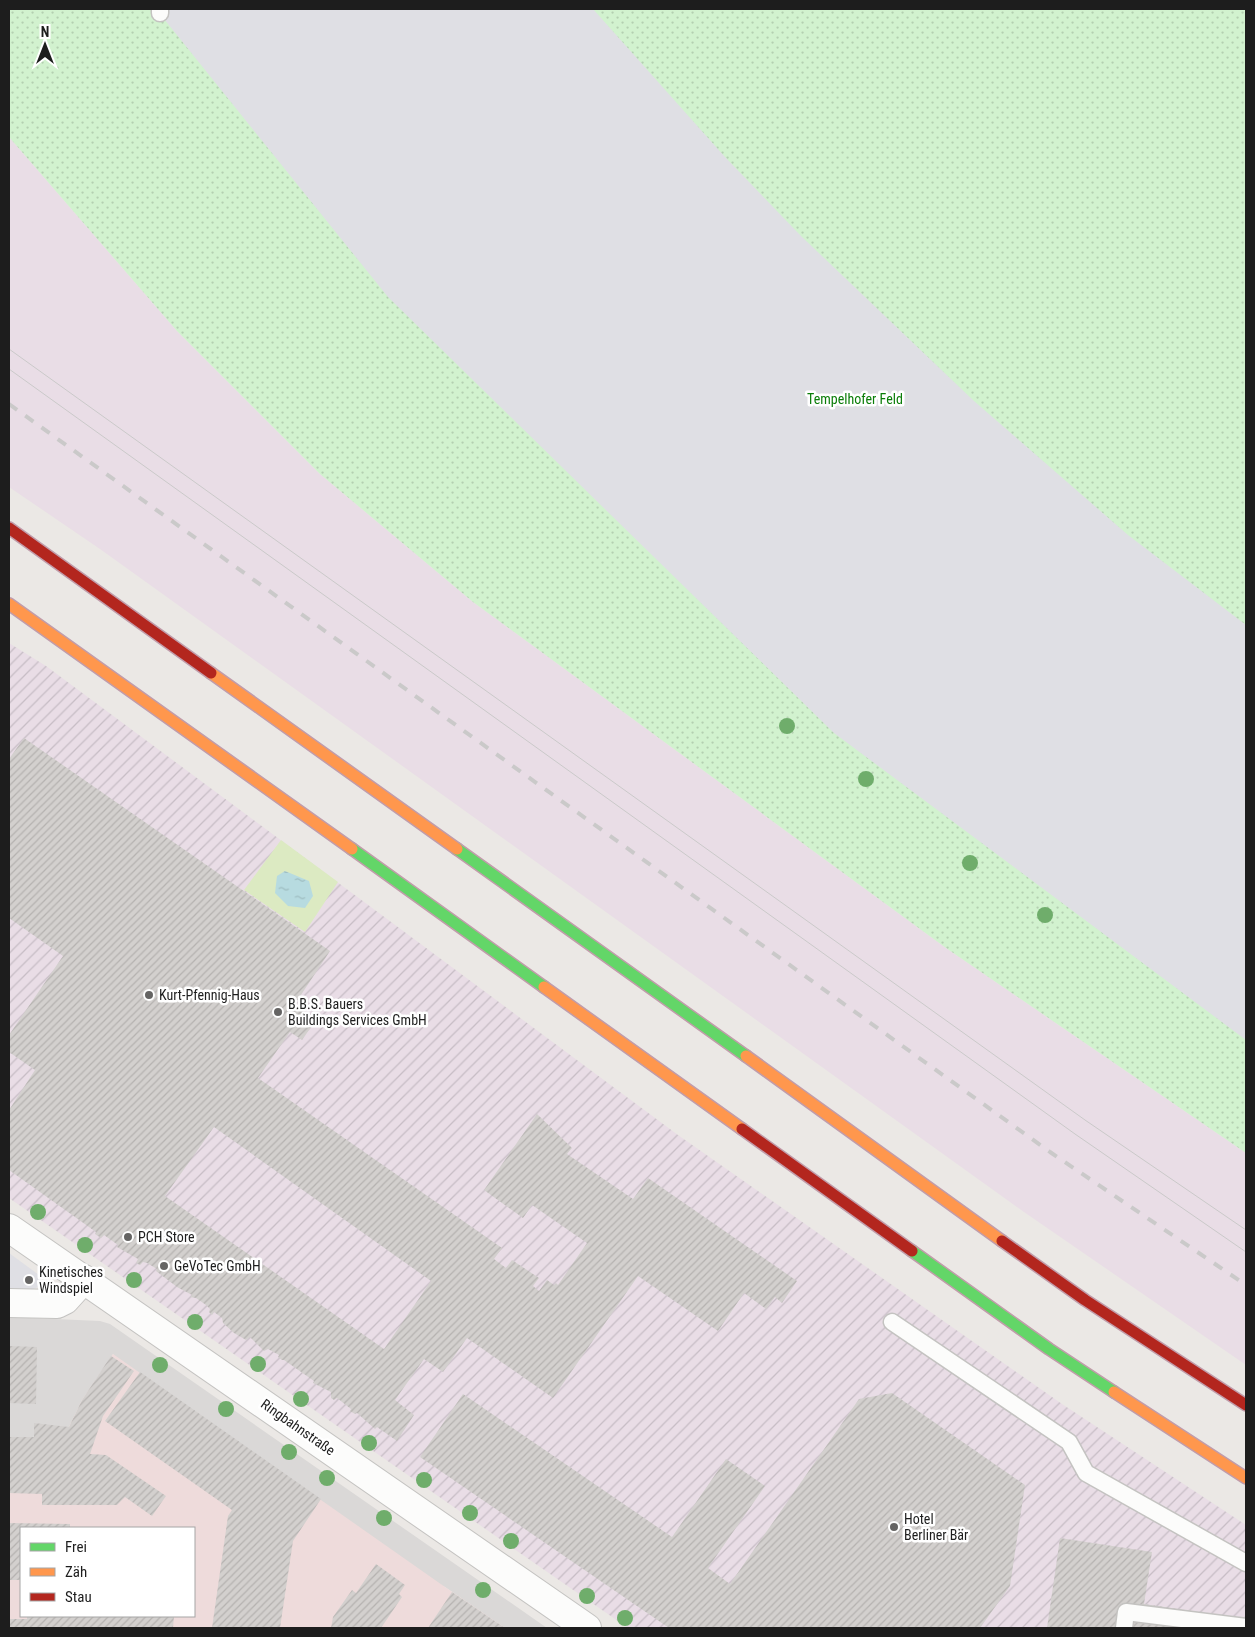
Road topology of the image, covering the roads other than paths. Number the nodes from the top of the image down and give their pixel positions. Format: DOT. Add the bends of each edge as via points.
graph roads {
  1 [pos="9,528"];
  2 [pos="9,604"];
  3 [pos="9,1228"];
  4 [pos="84,1279"];
  5 [pos="9,1302"];
  6 [pos="892,1322"];
  7 [pos="1246,1405"];
  8 [pos="1246,1478"];
  9 [pos="1246,1563"];
  10 [pos="1246,1627"];
  11 [pos="587,1628"];
  12 [pos="1124,1628"];
  1 -- 7 [label="highway" via="1085,1300"];
  2 -- 8 [label="highway" via="1048,1349"];
  3 -- 4 [label="street, Ringbahnstraße"];
  4 -- 5 [label="street" via="65,1300 57,1304"];
  4 -- 11 [label="street, Ringbahnstraße"];
  6 -- 9 [label="lane" via="1069,1442 1086,1473"];
  10 -- 12 [label="lane" via="1126,1612"];
}
